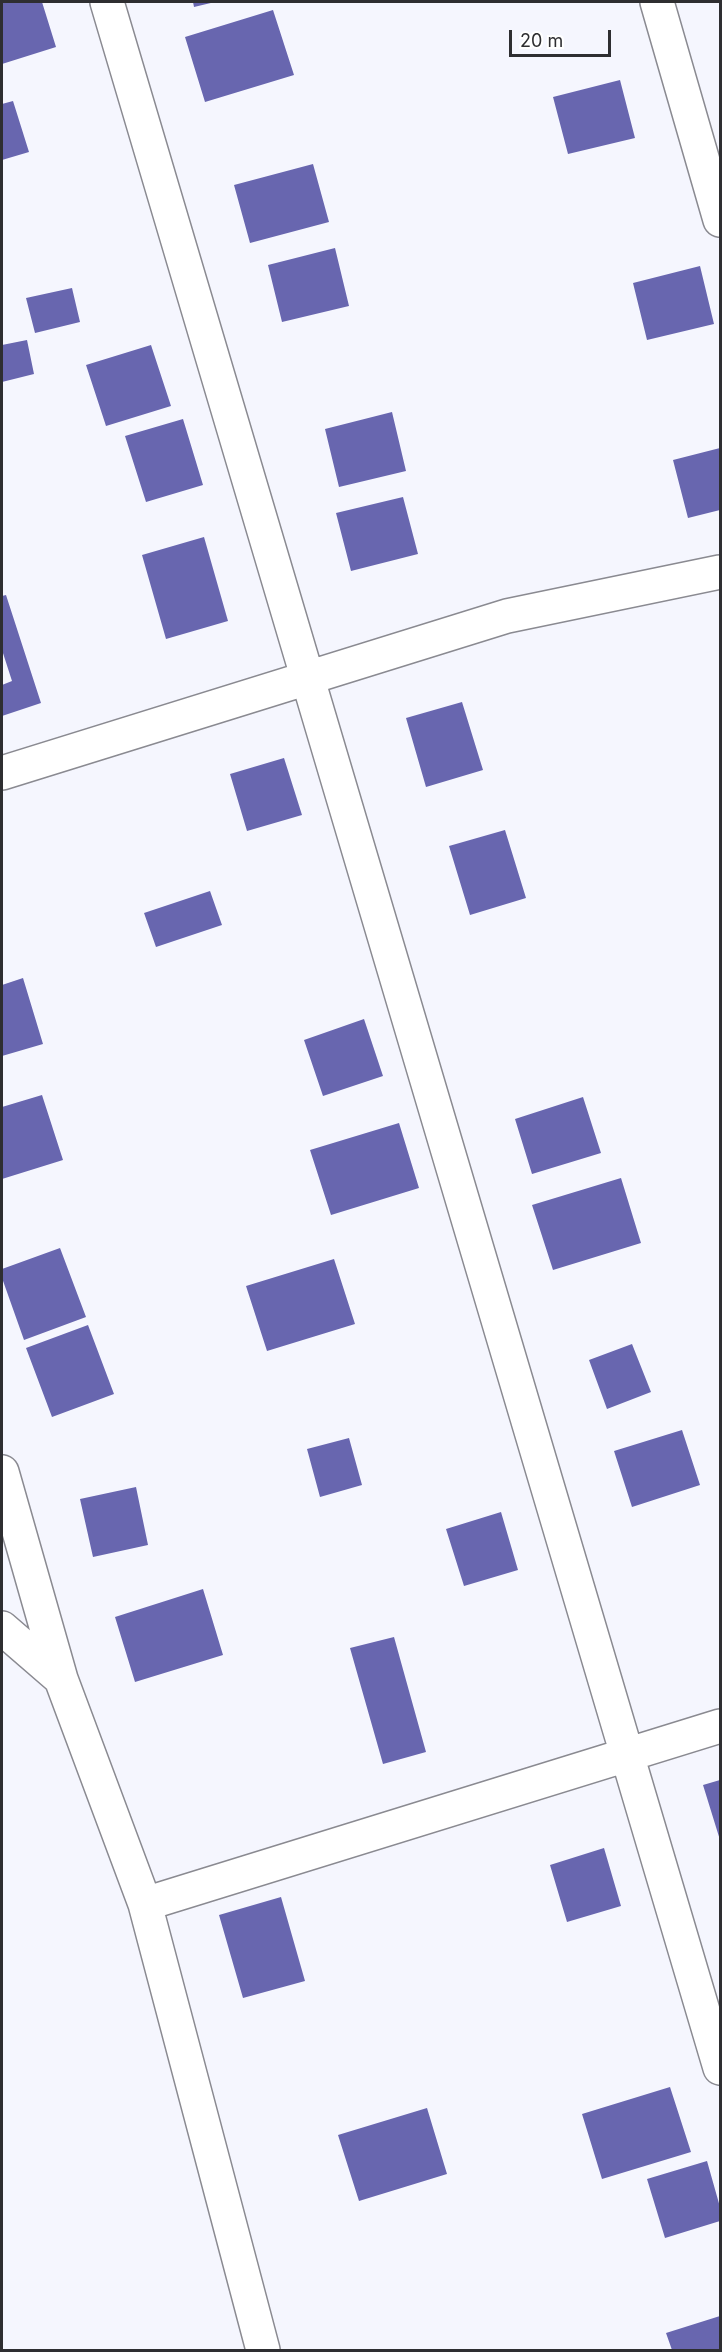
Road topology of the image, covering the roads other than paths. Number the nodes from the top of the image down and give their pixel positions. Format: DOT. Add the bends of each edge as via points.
graph roads {
  1 [pos="107,2"];
  2 [pos="657,2"];
  3 [pos="720,220"];
  4 [pos="720,572"];
  5 [pos="306,678"];
  6 [pos="2,773"];
  7 [pos="2,1472"];
  8 [pos="2,1628"];
  9 [pos="61,1679"];
  10 [pos="720,1726"];
  11 [pos="627,1755"];
  12 [pos="145,1904"];
  13 [pos="720,2068"];
  14 [pos="263,2350"];
  1 -- 5 [label="street"];
  2 -- 3 [label="street"];
  4 -- 5 [label="street" via="507,616"];
  5 -- 6 [label="street"];
  5 -- 11 [label="street"];
  7 -- 9 [label="street"];
  8 -- 9 [label="street"];
  9 -- 12 [label="street"];
  10 -- 11 [label="street"];
  11 -- 12 [label="street"];
  11 -- 13 [label="street"];
  12 -- 14 [label="street"];
}
